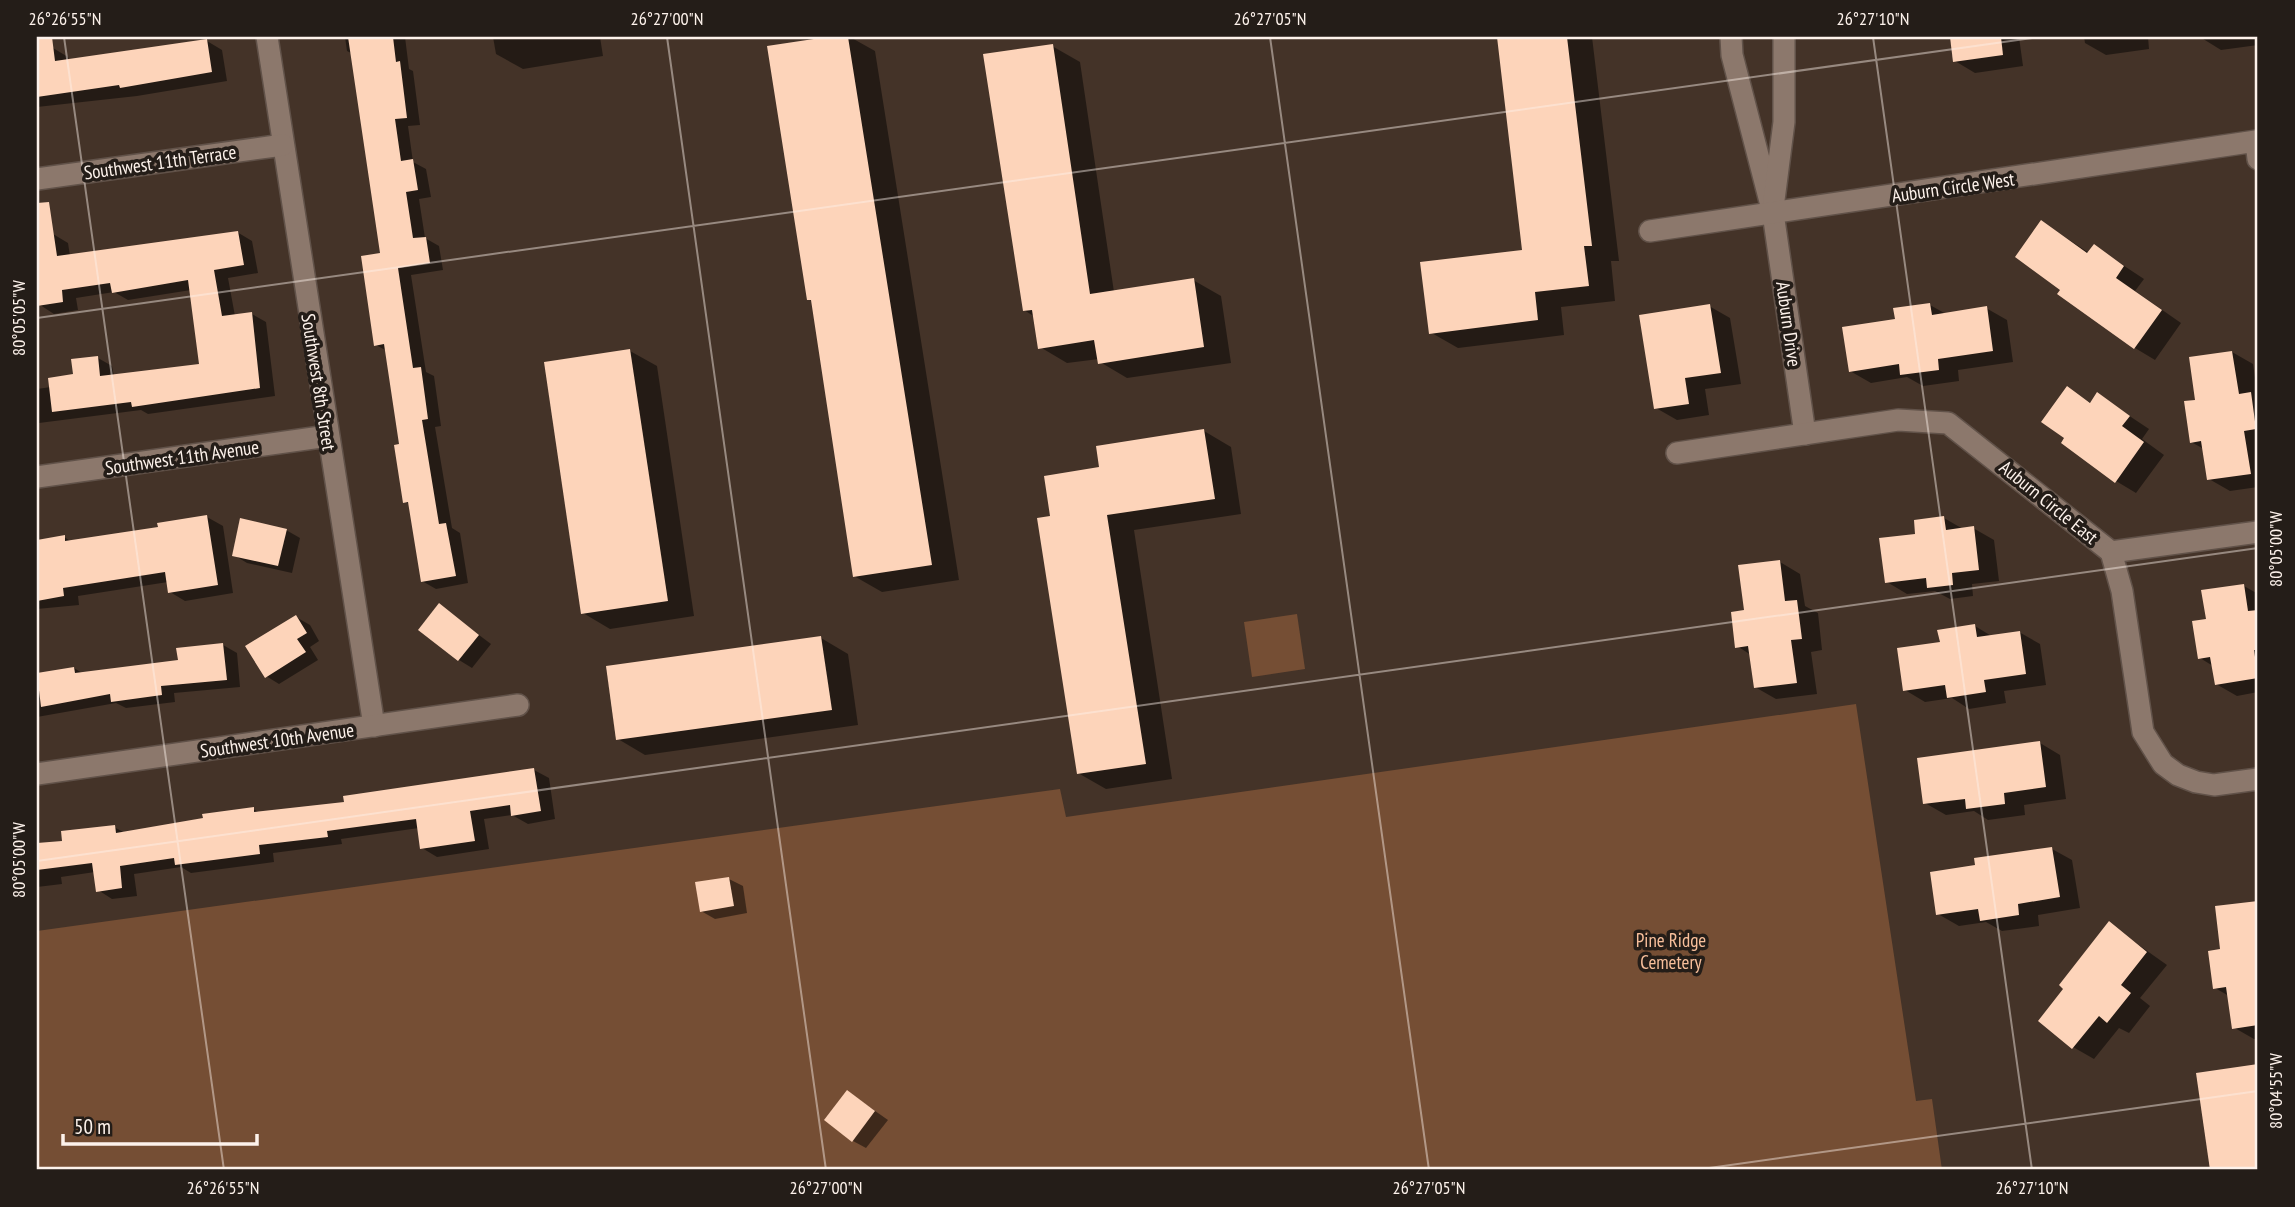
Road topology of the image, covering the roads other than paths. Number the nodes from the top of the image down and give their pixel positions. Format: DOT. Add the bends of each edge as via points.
graph roads {
  1 [pos="267,37"];
  2 [pos="1731,37"];
  3 [pos="1784,37"];
  4 [pos="283,145"];
  5 [pos="2257,150"];
  6 [pos="37,179"];
  7 [pos="1773,213"];
  8 [pos="1650,230"];
  9 [pos="1805,434"];
  10 [pos="327,436"];
  11 [pos="1677,453"];
  12 [pos="37,477"];
  13 [pos="2258,532"];
  14 [pos="2111,552"];
  15 [pos="517,705"];
  16 [pos="374,726"];
  17 [pos="37,774"];
  18 [pos="2258,779"];
  1 -- 4 [label="street, Southwest 8th Street"];
  2 -- 7 [label="street, Auburn Drive"];
  3 -- 7 [label="street, Auburn Drive" via="1784,122"];
  4 -- 6 [label="street, Southwest 11th Terrace"];
  4 -- 10 [label="street, Southwest 8th Street"];
  5 -- 7 [label="street, Auburn Circle West"];
  7 -- 8 [label="street, Auburn Circle West"];
  7 -- 9 [label="street, Auburn Drive"];
  9 -- 11 [label="street, Auburn Circle East"];
  9 -- 14 [label="street, Auburn Circle East" via="1898,420 1948,424"];
  10 -- 12 [label="street, Southwest 11th Avenue"];
  10 -- 16 [label="street, Southwest 8th Street"];
  13 -- 14 [label="street"];
  14 -- 18 [label="street, Auburn Circle East" via="2122,591 2143,732 2151,749 2178,775 2196,782 2214,785"];
  15 -- 16 [label="street, Southwest 10th Avenue"];
  16 -- 17 [label="street, Southwest 10th Avenue"];
}
